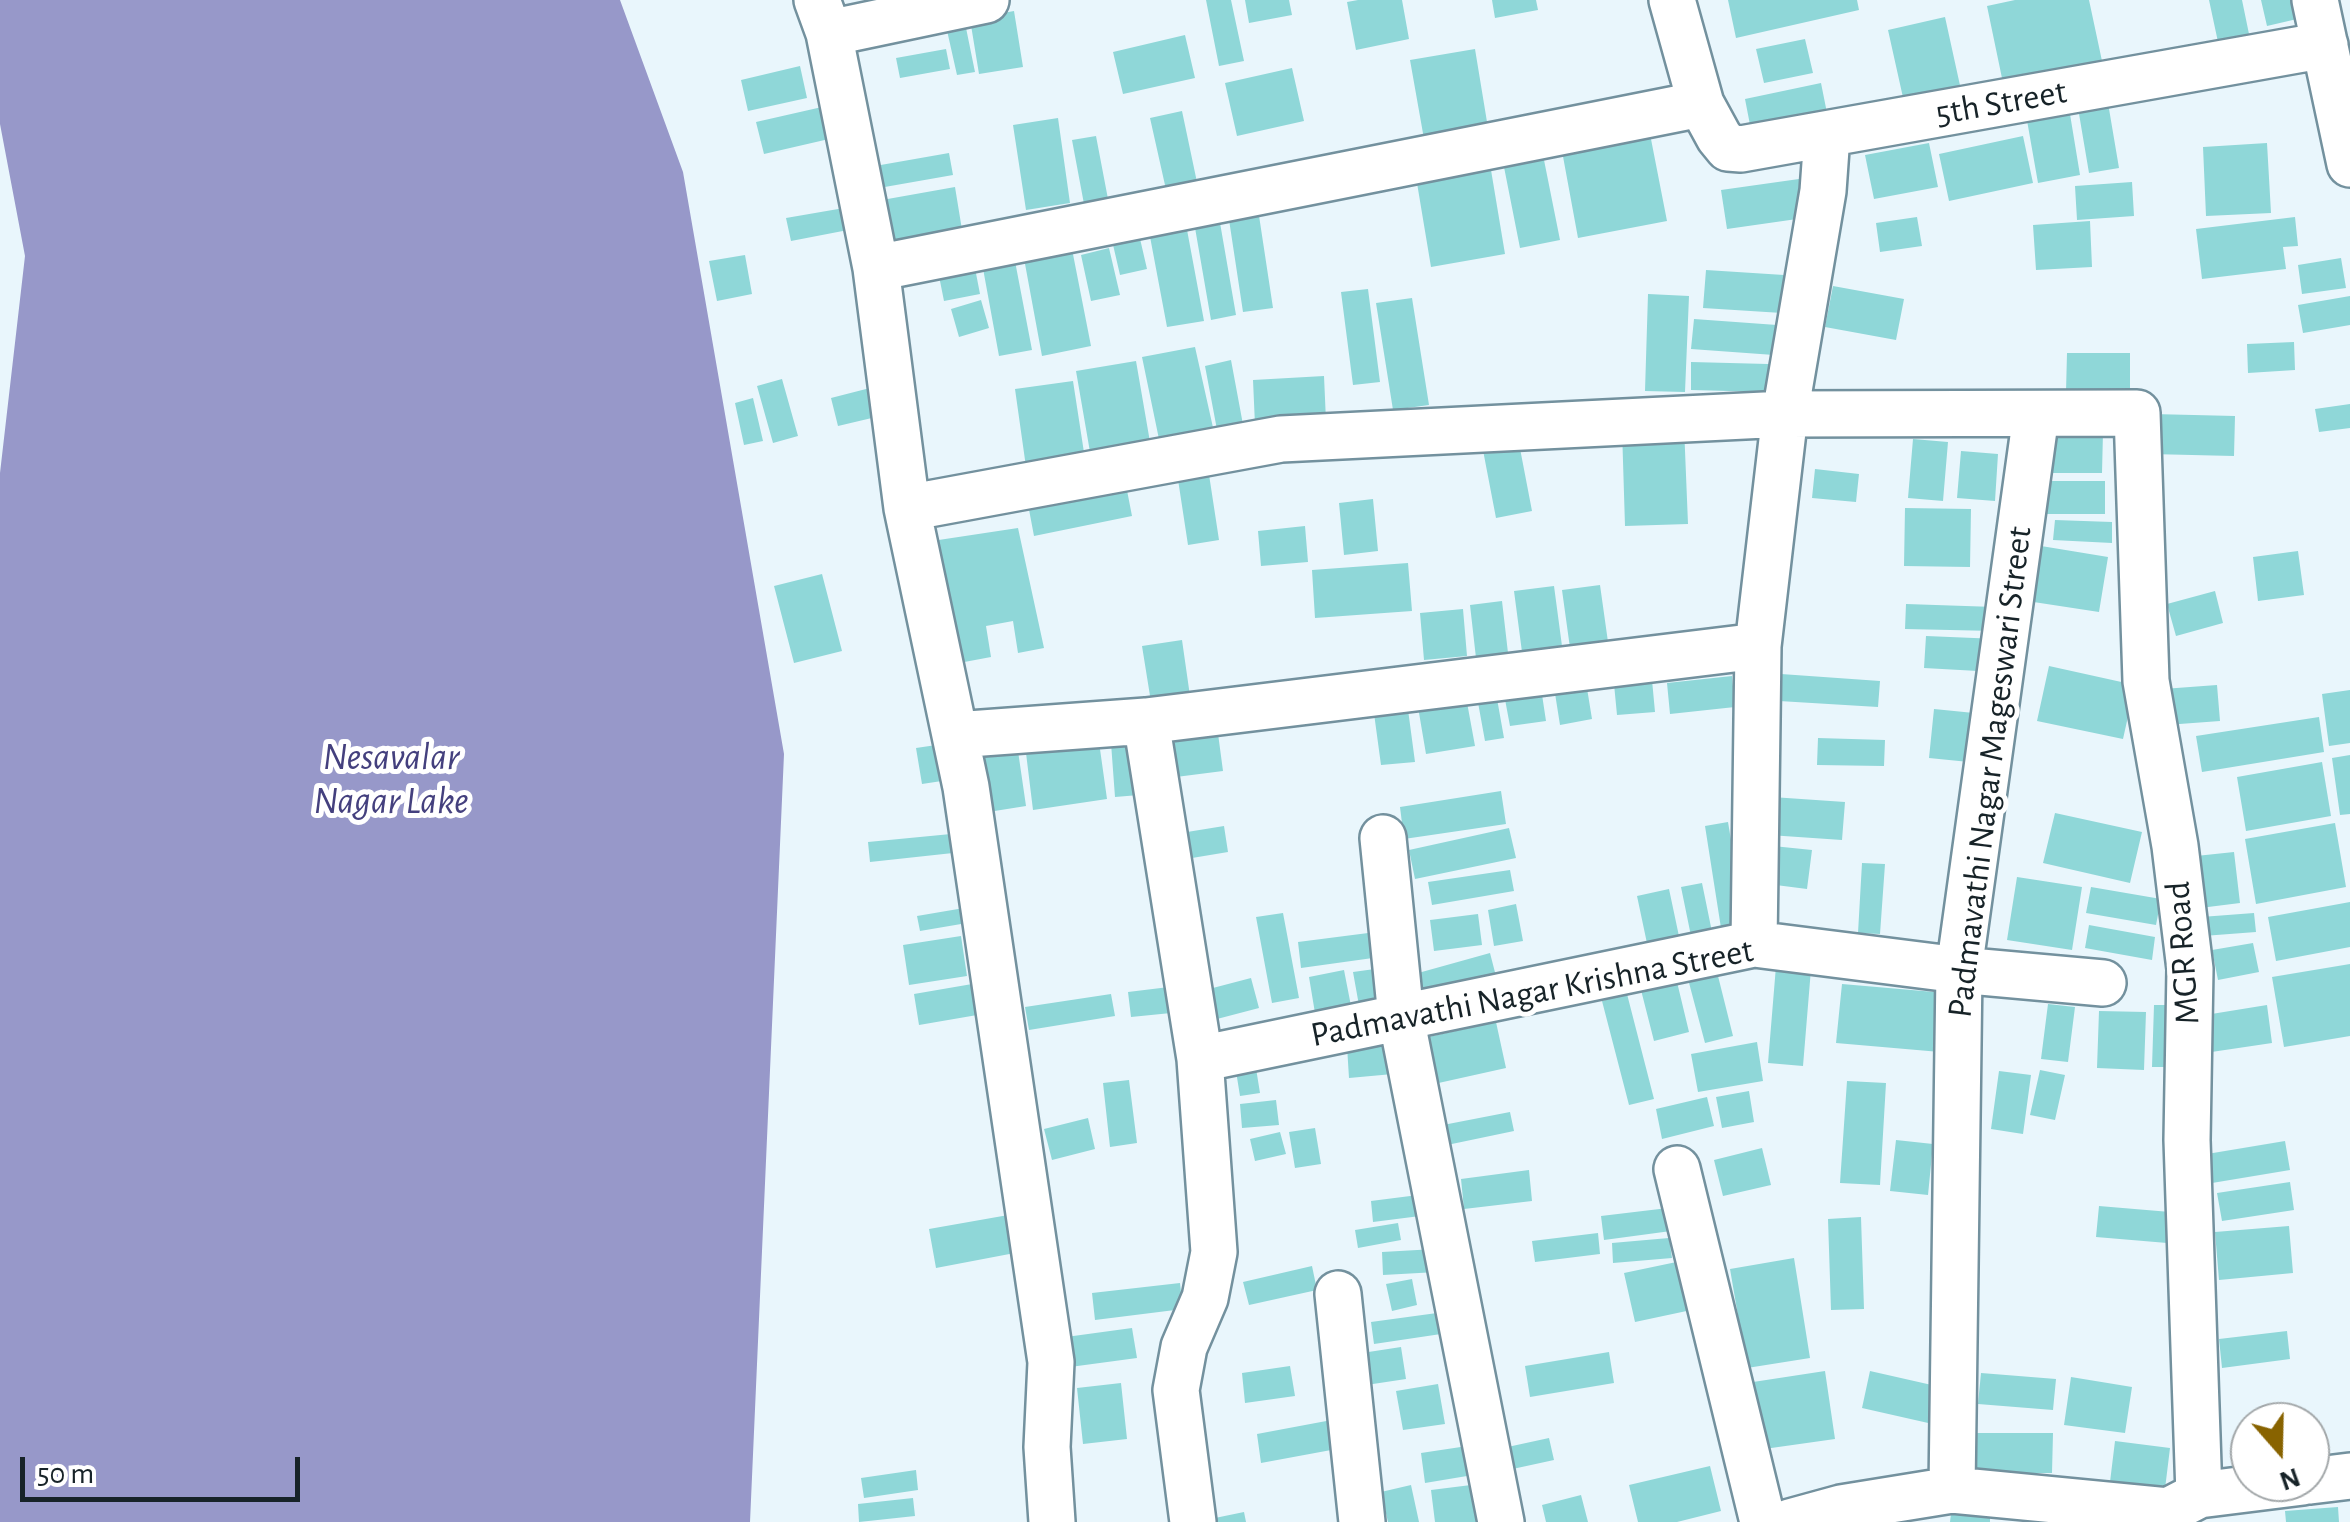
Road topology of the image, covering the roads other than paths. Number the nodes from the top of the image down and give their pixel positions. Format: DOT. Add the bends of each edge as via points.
graph roads {
  1 [pos="986,0"];
  2 [pos="1672,0"];
  3 [pos="2315,0"];
  4 [pos="823,16"];
  5 [pos="2324,45"];
  6 [pos="1701,104"];
  7 [pos="1827,135"];
  8 [pos="2350,164"];
  9 [pos="876,268"];
  10 [pos="1785,414"];
  11 [pos="2036,414"];
  12 [pos="907,508"];
  13 [pos="1758,646"];
  14 [pos="1146,721"];
  15 [pos="955,735"];
  16 [pos="1383,838"];
  17 [pos="1754,944"];
  18 [pos="1959,970"];
  19 [pos="2103,983"];
  20 [pos="1401,1016"];
  21 [pos="1200,1059"];
  22 [pos="1678,1169"];
  23 [pos="1338,1294"];
  24 [pos="1952,1490"];
  25 [pos="2230,1498"];
  26 [pos="2178,1509"];
  27 [pos="1052,1522"];
  28 [pos="1193,1522"];
  29 [pos="1362,1522"];
  30 [pos="1501,1522"];
  31 [pos="1763,1522"];
  32 [pos="1790,1522"];
  1 -- 4 [label="street"];
  2 -- 6 [label="street"];
  3 -- 5 [label="street"];
  4 -- 9 [label="street"];
  5 -- 7 [label="street, 5th Street"];
  5 -- 8 [label="street"];
  6 -- 7 [label="street, 5th Street" via="1728,148"];
  6 -- 9 [label="street"];
  7 -- 10 [label="street"];
  9 -- 12 [label="street"];
  10 -- 11 [label="street"];
  10 -- 12 [label="street" via="1281,439"];
  10 -- 13 [label="street"];
  11 -- 18 [label="street, Padmavathi Nagar Mageswari Street"];
  11 -- 26 [label="street, MGR Road" via="2137,413 2146,681 2190,969"];
  12 -- 15 [label="street"];
  13 -- 14 [label="street"];
  13 -- 17 [label="street"];
  14 -- 15 [label="street"];
  14 -- 21 [label="street"];
  15 -- 27 [label="street" via="1050,1362"];
  16 -- 20 [label="street"];
  17 -- 18 [label="street, Padmavathi Nagar Krishna Street"];
  17 -- 20 [label="street, Padmavathi Nagar Krishna Street"];
  18 -- 19 [label="street, Padmavathi Nagar Krishna Street"];
  18 -- 24 [label="street, Padmavathi Nagar Mageswari Street"];
  20 -- 21 [label="street, Padmavathi Nagar Krishna Street"];
  20 -- 30 [label="street"];
  21 -- 28 [label="street" via="1214,1252 1176,1390"];
  22 -- 31 [label="street"];
  23 -- 29 [label="street"];
  24 -- 26 [label="street"];
  24 -- 32 [label="street"];
  25 -- 26 [label="street"];
}
